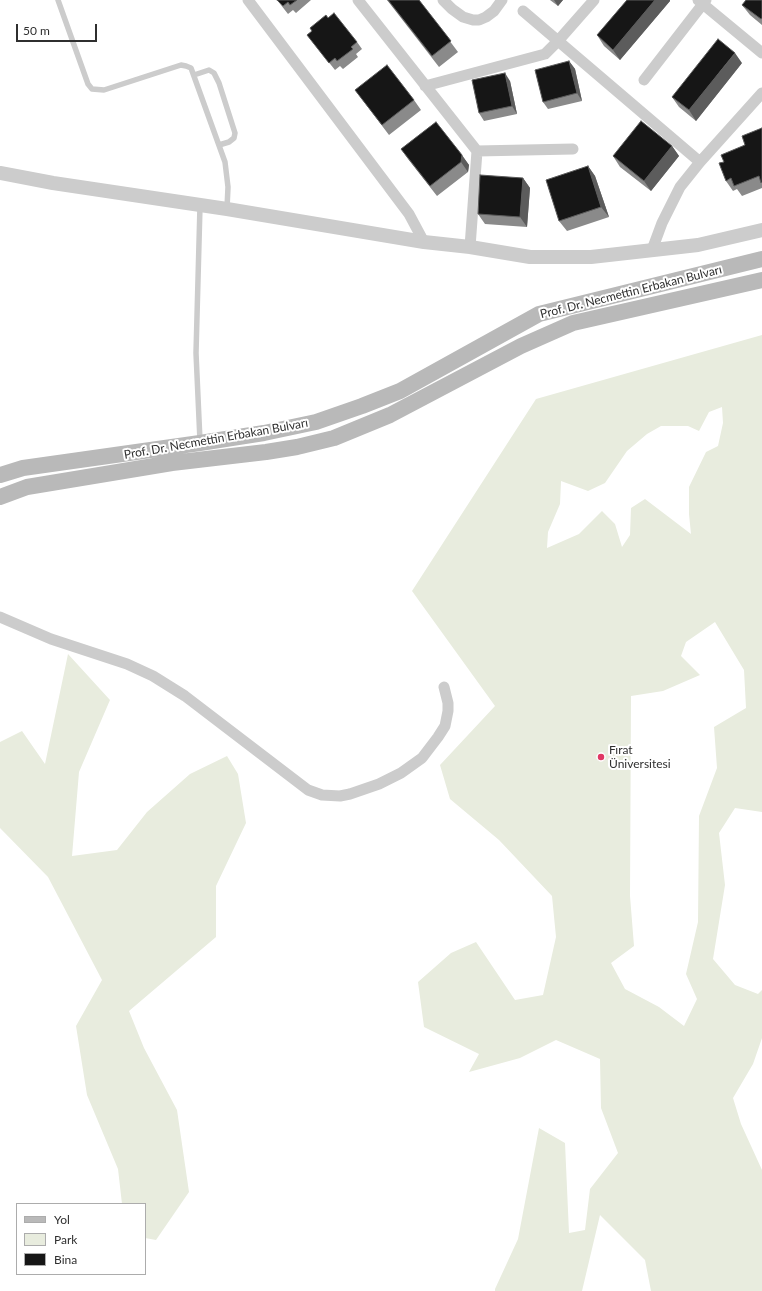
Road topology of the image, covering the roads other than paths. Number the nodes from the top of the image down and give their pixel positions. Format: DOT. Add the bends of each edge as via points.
graph roads {
  1 [pos="58,0"];
  2 [pos="248,0"];
  3 [pos="358,0"];
  4 [pos="443,0"];
  5 [pos="502,0"];
  6 [pos="594,0"];
  7 [pos="702,1"];
  8 [pos="523,11"];
  9 [pos="558,41"];
  10 [pos="762,52"];
  11 [pos="194,75"];
  12 [pos="644,80"];
  13 [pos="425,86"];
  14 [pos="762,93"];
  15 [pos="219,145"];
  16 [pos="573,149"];
  17 [pos="477,151"];
  18 [pos="700,162"];
  19 [pos="0,173"];
  20 [pos="200,205"];
  21 [pos="227,209"];
  22 [pos="762,230"];
  23 [pos="424,242"];
  24 [pos="470,247"];
  25 [pos="652,250"];
  26 [pos="762,259"];
  27 [pos="762,280"];
  28 [pos="200,443"];
  29 [pos="0,475"];
  30 [pos="0,497"];
  31 [pos="0,617"];
  32 [pos="444,688"];
  1 -- 11 [label="lane" via="92,89 104,90 181,65 191,68"];
  2 -- 23 [label="street" via="409,214"];
  3 -- 13 [label="street"];
  4 -- 5 [label="street" via="463,17 479,20 494,11"];
  6 -- 9 [label="street"];
  7 -- 10 [label="street"];
  7 -- 12 [label="street"];
  8 -- 9 [label="street"];
  9 -- 13 [label="street" via="545,54"];
  9 -- 18 [label="street"];
  11 -- 15 [label="lane"];
  11 -- 15 [label="lane" via="209,70 214,73 219,83 235,133 229,142"];
  13 -- 17 [label="street"];
  14 -- 18 [label="street"];
  15 -- 21 [label="lane" via="227,171"];
  16 -- 17 [label="street"];
  17 -- 24 [label="street"];
  18 -- 25 [label="street" via="680,187"];
  19 -- 20 [label="street"];
  20 -- 21 [label="street"];
  20 -- 28 [label="lane" via="196,353"];
  21 -- 23 [label="street"];
  22 -- 25 [label="street" via="698,245"];
  23 -- 24 [label="street"];
  24 -- 25 [label="street" via="530,257 591,257"];
  26 -- 28 [label="main road, Prof. Dr. Necmettin Erbakan Bulvarı" via="539,314 400,391 362,406 316,422"];
  27 -- 30 [label="main road, Prof. Dr. Necmettin Erbakan Bulvarı" via="573,323 521,346 390,415 334,438 297,447 172,463 27,488"];
  28 -- 29 [label="main road, Prof. Dr. Necmettin Erbakan Bulvarı" via="23,468"];
  31 -- 32 [label="street" via="51,639 127,664 153,676 185,696 308,790 322,795 340,796 379,784 402,773 422,758 438,737 447,719 448,703"];
}
